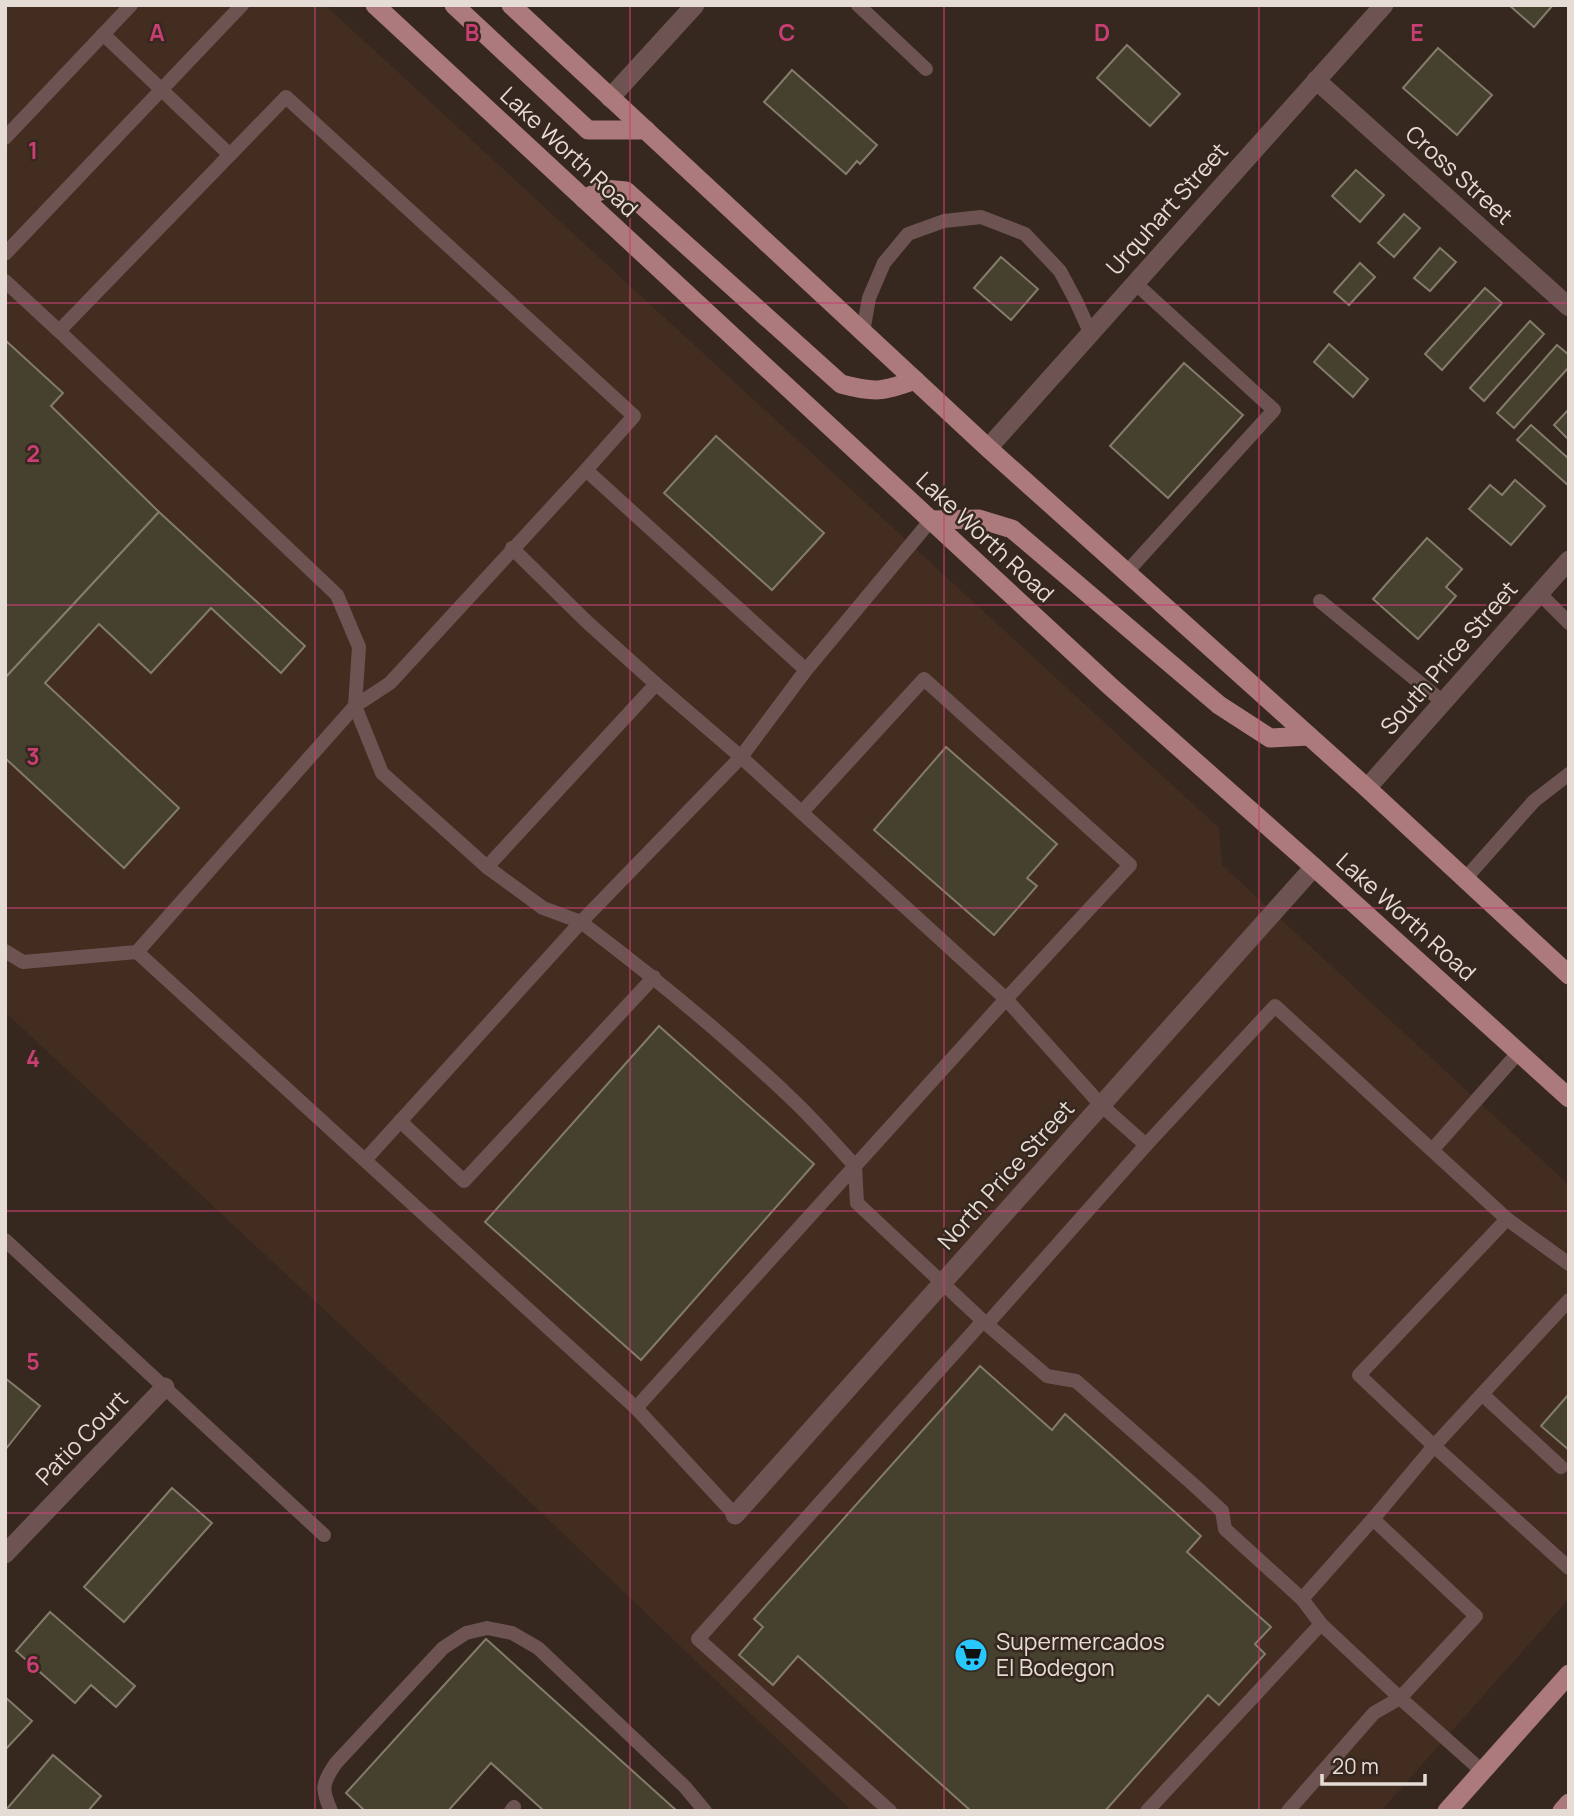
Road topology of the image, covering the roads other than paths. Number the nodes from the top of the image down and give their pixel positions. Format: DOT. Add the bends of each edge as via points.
graph roads {
  1 [pos="131,5"];
  2 [pos="242,5"];
  3 [pos="374,5"];
  4 [pos="454,5"];
  5 [pos="511,5"];
  6 [pos="695,5"];
  7 [pos="858,5"];
  8 [pos="1384,5"];
  9 [pos="103,34"];
  10 [pos="926,69"];
  11 [pos="1316,80"];
  12 [pos="161,90"];
  13 [pos="610,98"];
  14 [pos="646,130"];
  15 [pos="5,138"];
  16 [pos="230,155"];
  17 [pos="584,199"];
  18 [pos="5,254"];
  19 [pos="5,281"];
  20 [pos="1134,282"];
  21 [pos="1569,307"];
  22 [pos="59,331"];
  23 [pos="863,332"];
  24 [pos="1090,332"];
  25 [pos="915,380"];
  26 [pos="988,448"];
  27 [pos="586,470"];
  28 [pos="931,520"];
  29 [pos="512,548"];
  30 [pos="1569,560"];
  31 [pos="1126,573"];
  32 [pos="1539,593"];
  33 [pos="1320,600"];
  34 [pos="1569,623"];
  35 [pos="806,670"];
  36 [pos="656,684"];
  37 [pos="1443,702"];
  38 [pos="355,706"];
  39 [pos="1309,736"];
  40 [pos="741,757"];
  41 [pos="1569,774"];
  42 [pos="1367,788"];
  43 [pos="802,812"];
  44 [pos="487,867"];
  45 [pos="1314,867"];
  46 [pos="1465,879"];
  47 [pos="580,922"];
  48 [pos="5,951"];
  49 [pos="137,952"];
  50 [pos="1569,975"];
  51 [pos="653,977"];
  52 [pos="1006,999"];
  53 [pos="1518,1053"];
  54 [pos="1569,1098"];
  55 [pos="1101,1105"];
  56 [pos="400,1121"];
  57 [pos="1146,1145"];
  58 [pos="1433,1149"];
  59 [pos="365,1160"];
  60 [pos="855,1166"];
  61 [pos="1507,1219"];
  62 [pos="5,1240"];
  63 [pos="1569,1264"];
  64 [pos="942,1283"];
  65 [pos="1569,1300"];
  66 [pos="985,1323"];
  67 [pos="164,1387"];
  68 [pos="1482,1394"];
  69 [pos="636,1408"];
  70 [pos="1434,1446"];
  71 [pos="1561,1467"];
  72 [pos="735,1515"];
  73 [pos="1373,1519"];
  74 [pos="324,1535"];
  75 [pos="5,1554"];
  76 [pos="1569,1568"];
  77 [pos="1302,1599"];
  78 [pos="1321,1623"];
  79 [pos="1569,1674"];
  80 [pos="1400,1698"];
  81 [pos="1482,1771"];
  82 [pos="1569,1803"];
  83 [pos="331,1811"];
  84 [pos="705,1811"];
  85 [pos="890,1811"];
  86 [pos="1147,1811"];
  87 [pos="1288,1811"];
  88 [pos="1447,1811"];
  89 [pos="1562,1811"];
  1 -- 9 [label="lane"];
  2 -- 12 [label="lane"];
  3 -- 17 [label="main road, Lake Worth Road"];
  4 -- 14 [label="main road" via="588,130"];
  5 -- 13 [label="main road"];
  6 -- 13 [label="street"];
  7 -- 10 [label="lane"];
  8 -- 11 [label="street, Urquhart Street"];
  9 -- 12 [label="lane"];
  9 -- 15 [label="lane"];
  11 -- 20 [label="street, Urquhart Street"];
  11 -- 21 [label="street, Cross Street"];
  12 -- 16 [label="lane"];
  12 -- 18 [label="lane"];
  13 -- 14 [label="main road"];
  14 -- 23 [label="main road"];
  16 -- 22 [label="lane"];
  16 -- 27 [label="lane" via="286,97 634,415"];
  17 -- 25 [label="main road" via="604,189 626,191 841,384 869,392"];
  17 -- 28 [label="main road, Lake Worth Road"];
  19 -- 22 [label="lane"];
  20 -- 24 [label="street, Urquhart Street"];
  20 -- 31 [label="lane" via="1275,410"];
  22 -- 38 [label="lane" via="337,595 359,647"];
  23 -- 24 [label="lane" via="869,298 884,263 908,233 944,221 981,218 1025,233 1059,271"];
  23 -- 25 [label="main road"];
  24 -- 26 [label="street, Urquhart Street"];
  25 -- 26 [label="main road"];
  26 -- 31 [label="main road"];
  27 -- 29 [label="lane"];
  27 -- 35 [label="lane"];
  28 -- 35 [label="lane"];
  28 -- 39 [label="main road" via="979,519 1012,529 1219,705 1270,738"];
  28 -- 45 [label="main road, Lake Worth Road"];
  29 -- 36 [label="lane"];
  29 -- 38 [label="lane" via="390,683"];
  30 -- 32 [label="street, South Price Street"];
  31 -- 39 [label="main road"];
  32 -- 34 [label="lane"];
  32 -- 37 [label="street, South Price Street"];
  33 -- 37 [label="lane"];
  35 -- 40 [label="lane"];
  36 -- 40 [label="lane"];
  36 -- 44 [label="lane"];
  37 -- 42 [label="street, South Price Street"];
  38 -- 44 [label="lane" via="382,773"];
  38 -- 49 [label="lane"];
  39 -- 42 [label="main road"];
  40 -- 43 [label="lane"];
  40 -- 47 [label="lane"];
  41 -- 46 [label="lane" via="1534,801"];
  42 -- 46 [label="main road"];
  43 -- 52 [label="lane"];
  43 -- 52 [label="lane" via="924,679 1130,864"];
  44 -- 47 [label="lane" via="543,908"];
  45 -- 53 [label="main road, Lake Worth Road"];
  45 -- 55 [label="street, North Price Street"];
  46 -- 50 [label="main road"];
  47 -- 51 [label="lane"];
  47 -- 56 [label="lane"];
  48 -- 49 [label="lane" via="23,962"];
  49 -- 59 [label="lane"];
  51 -- 56 [label="lane" via="464,1181"];
  51 -- 60 [label="lane" via="794,1101"];
  52 -- 55 [label="lane"];
  52 -- 60 [label="lane"];
  53 -- 54 [label="main road, Lake Worth Road"];
  53 -- 58 [label="lane"];
  55 -- 57 [label="lane"];
  55 -- 64 [label="street, North Price Street"];
  56 -- 59 [label="lane"];
  57 -- 58 [label="lane" via="1275,1006"];
  57 -- 66 [label="lane"];
  58 -- 61 [label="lane"];
  59 -- 69 [label="lane"];
  60 -- 64 [label="lane" via="857,1203"];
  60 -- 69 [label="lane"];
  61 -- 63 [label="lane"];
  61 -- 70 [label="lane" via="1359,1375"];
  62 -- 67 [label="lane"];
  64 -- 66 [label="lane"];
  64 -- 72 [label="street, North Price Street"];
  65 -- 68 [label="lane"];
  66 -- 77 [label="lane" via="1046,1376 1076,1381 1222,1511 1225,1529"];
  66 -- 85 [label="lane" via="698,1639"];
  67 -- 74 [label="lane"];
  67 -- 75 [label="street, Patio Court"];
  68 -- 70 [label="lane"];
  68 -- 71 [label="lane"];
  69 -- 72 [label="lane"];
  70 -- 73 [label="lane"];
  70 -- 76 [label="lane"];
  73 -- 77 [label="lane"];
  73 -- 80 [label="lane" via="1476,1616"];
  77 -- 78 [label="lane"];
  78 -- 80 [label="lane"];
  78 -- 86 [label="lane"];
  79 -- 81 [label="main road"];
  80 -- 81 [label="lane"];
  80 -- 87 [label="lane" via="1374,1713"];
  81 -- 88 [label="main road"];
  82 -- 89 [label="main road"];
  83 -- 84 [label="lane" via="323,1794 325,1779 336,1763 443,1648 466,1633 488,1628 512,1633 538,1648"];
}
